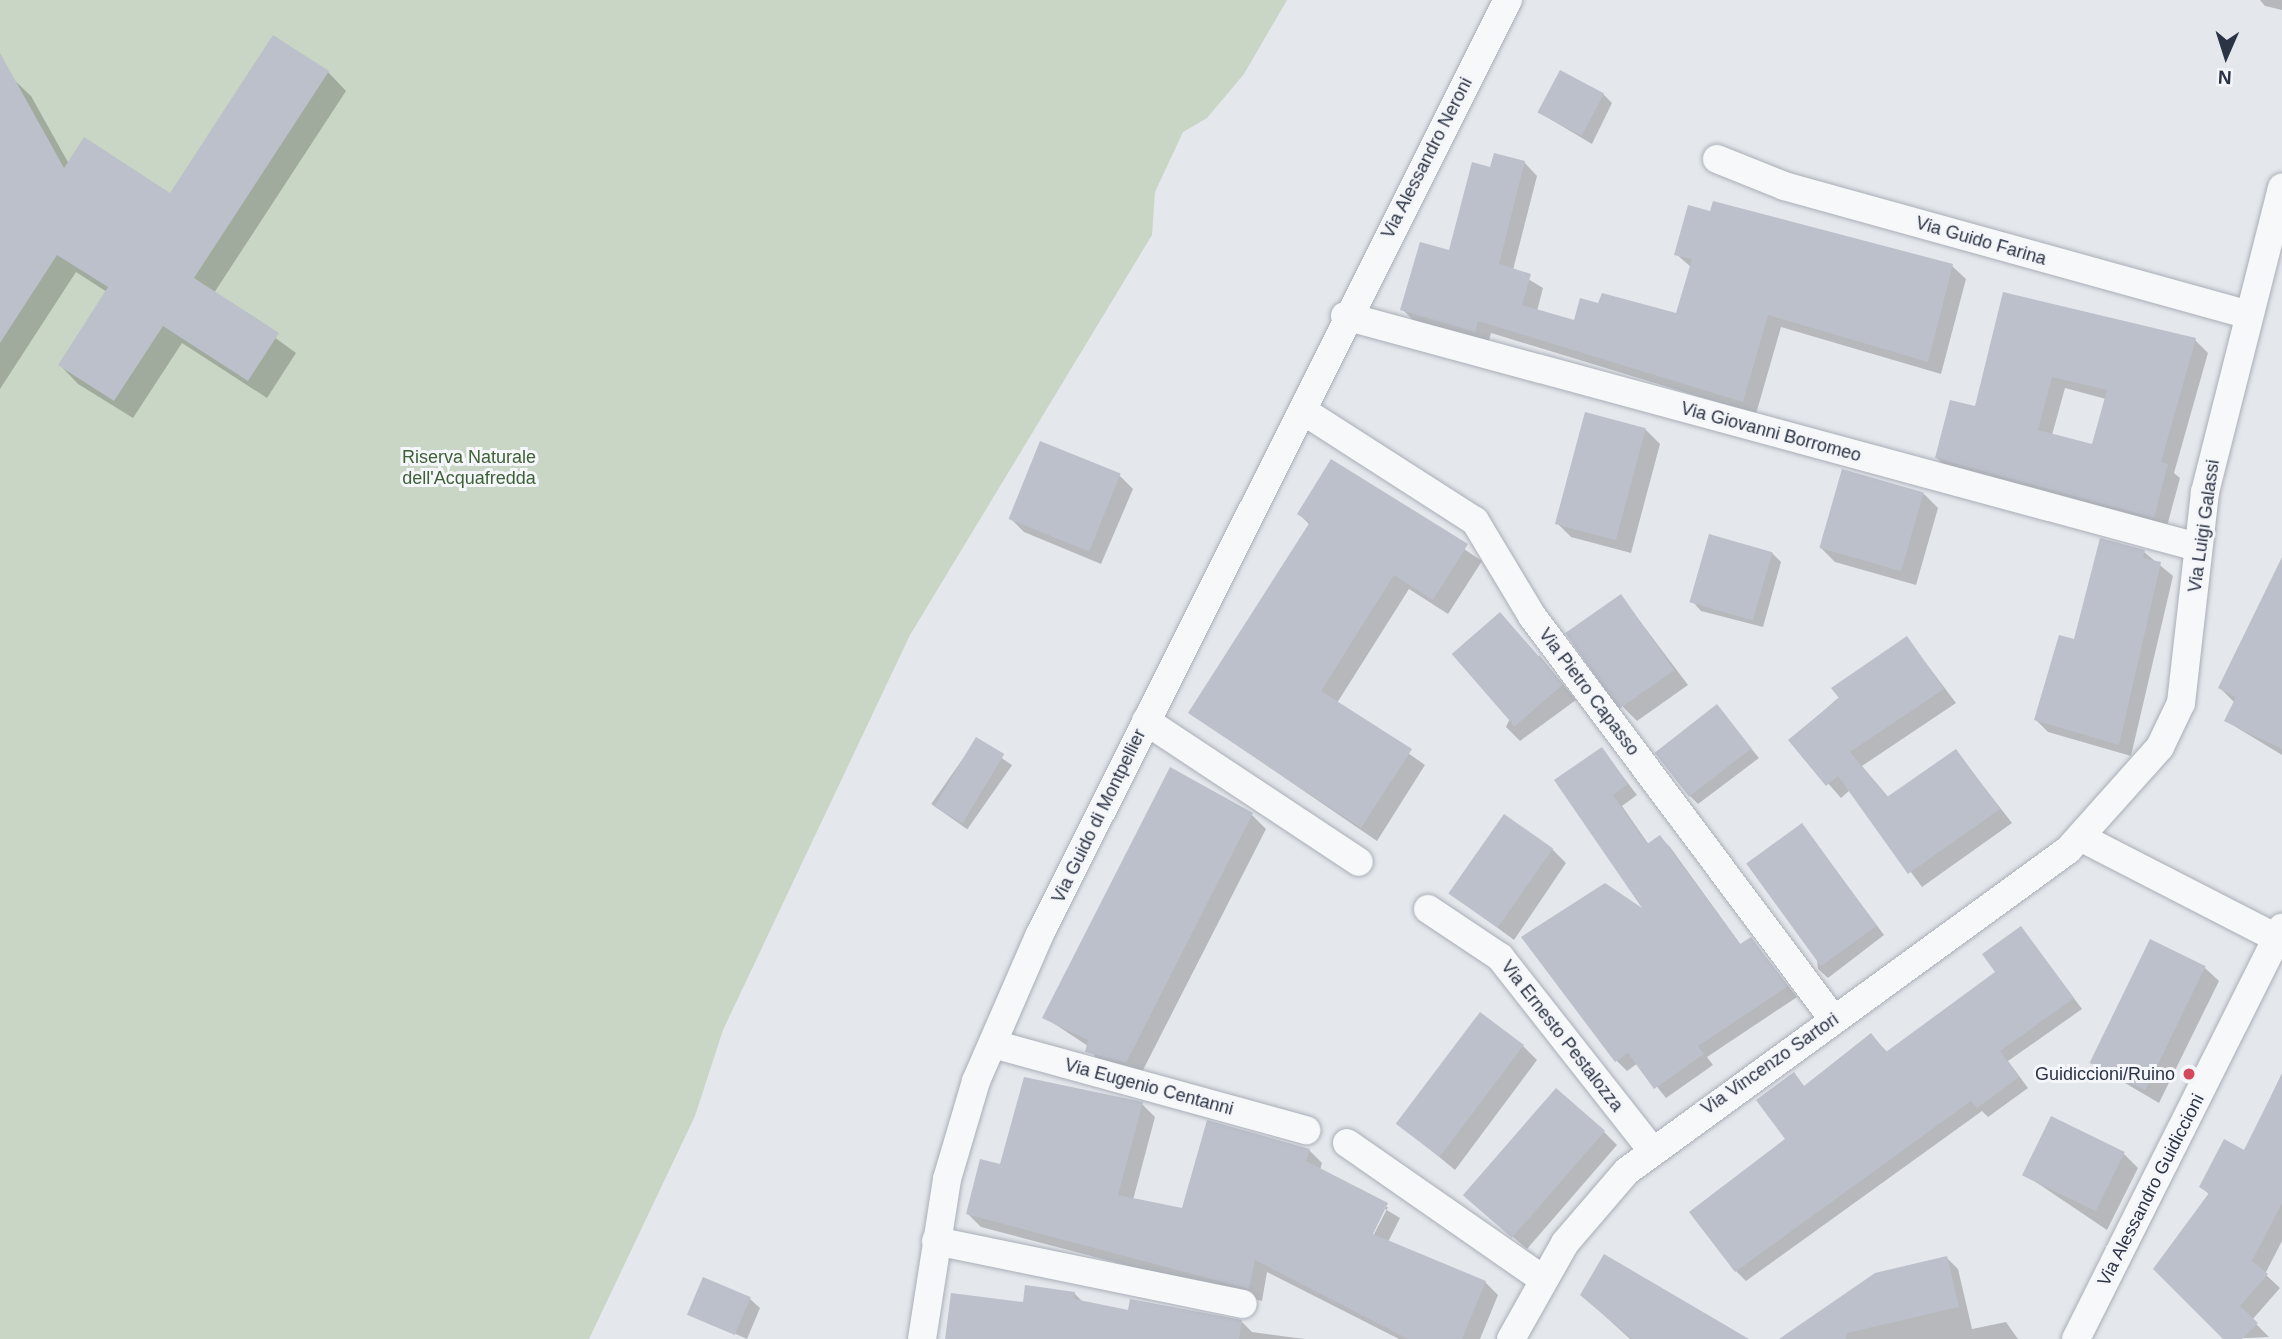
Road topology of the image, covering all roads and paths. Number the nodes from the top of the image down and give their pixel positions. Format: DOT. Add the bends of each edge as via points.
graph roads {
  1 [pos="1508,0"];
  2 [pos="1717,159"];
  3 [pos="2282,188"];
  4 [pos="2248,315"];
  5 [pos="1345,316"];
  6 [pos="1305,412"];
  7 [pos="2197,547"];
  8 [pos="1146,721"];
  9 [pos="2081,838"];
  10 [pos="1359,862"];
  11 [pos="1428,909"];
  12 [pos="2280,936"];
  13 [pos="1834,1020"];
  14 [pos="993,1044"];
  15 [pos="1306,1130"];
  16 [pos="1347,1143"];
  17 [pos="1651,1149"];
  18 [pos="936,1241"];
  19 [pos="1543,1279"];
  20 [pos="1242,1304"];
  21 [pos="916,1334"];
  22 [pos="1511,1339"];
  23 [pos="2076,1339"];
  1 -- 5 [label="street, Via Alessandro Neroni"];
  2 -- 4 [label="street, Via Guido Farina" via="1784,186"];
  3 -- 4 [label="street, Via Luigi Galassi"];
  4 -- 7 [label="street, Via Luigi Galassi"];
  5 -- 6 [label="street, Via Guido di Montpellier"];
  5 -- 7 [label="street, Via Giovanni Borromeo"];
  6 -- 8 [label="street, Via Guido di Montpellier"];
  6 -- 13 [label="street, Via Pietro Capasso" via="1475,521 1532,616"];
  7 -- 9 [label="street, Via Luigi Galassi" via="2177,713 2152,757"];
  8 -- 10 [label="street"];
  8 -- 14 [label="street, Via Guido di Montpellier"];
  9 -- 12 [label="street"];
  9 -- 13 [label="street, Via Vincenzo Sartori"];
  11 -- 17 [label="street, Via Ernesto Pestalozza" via="1500,957"];
  12 -- 23 [label="street, Via Alessandro Guidiccioni"];
  13 -- 17 [label="street, Via Vincenzo Sartori"];
  14 -- 15 [label="street, Via Eugenio Centanni"];
  14 -- 18 [label="street, Via Guido di Montpellier" via="958,1133"];
  16 -- 19 [label="street"];
  17 -- 19 [label="street, Via Vincenzo Sartori" via="1584,1218"];
  18 -- 20 [label="street"];
  18 -- 21 [label="street, Via Guido di Montpellier"];
  19 -- 22 [label="street, Via Vincenzo Sartori"];
}
